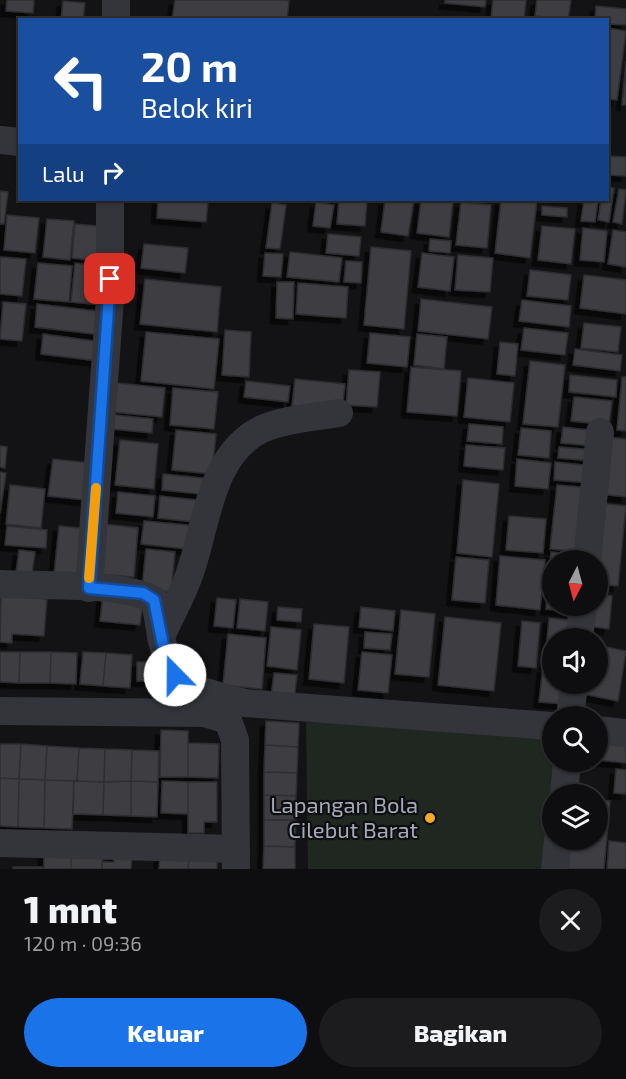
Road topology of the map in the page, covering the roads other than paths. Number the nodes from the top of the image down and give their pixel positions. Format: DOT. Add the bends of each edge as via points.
graph roads {
  1 [pos="116,0"];
  2 [pos="116,18"];
  3 [pos="0,140"];
  4 [pos="18,142"];
  5 [pos="110,201"];
  6 [pos="339,413"];
  7 [pos="600,432"];
  8 [pos="588,550"];
  9 [pos="0,584"];
  10 [pos="89,588"];
  11 [pos="161,637"];
  12 [pos="0,711"];
  13 [pos="542,725"];
  14 [pos="608,731"];
  15 [pos="626,733"];
  16 [pos="0,843"];
  17 [pos="557,850"];
  18 [pos="236,859"];
  19 [pos="555,869"];
  1 -- 2 [label="street"];
  3 -- 4 [label="street"];
  5 -- 10 [label="street" via="110,299"];
  6 -- 11 [label="street" via="262,430 223,468 188,579"];
  7 -- 8 [label="street"];
  9 -- 10 [label="street"];
  10 -- 11 [label="street" via="143,593 154,600"];
  11 -- 13 [label="street" via="175,675 199,690 244,703"];
  12 -- 18 [label="street" via="205,713 228,720 235,740"];
  14 -- 15 [label="street"];
  16 -- 18 [label="street"];
  17 -- 19 [label="street"];
}
